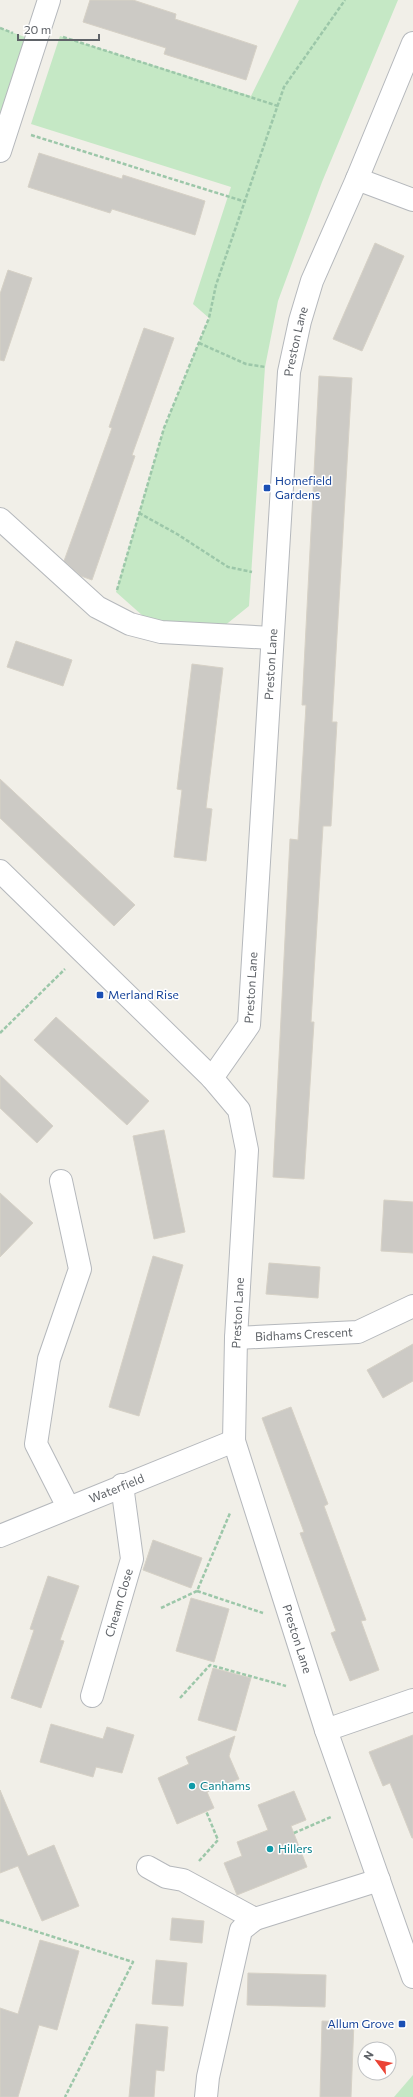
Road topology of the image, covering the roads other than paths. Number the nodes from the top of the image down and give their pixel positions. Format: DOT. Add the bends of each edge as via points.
graph roads {
  1 [pos="49,0"];
  2 [pos="413,43"];
  3 [pos="0,151"];
  4 [pos="357,179"];
  5 [pos="413,200"];
  6 [pos="0,519"];
  7 [pos="272,638"];
  8 [pos="0,871"];
  9 [pos="212,1078"];
  10 [pos="61,1181"];
  11 [pos="413,1306"];
  12 [pos="236,1338"];
  13 [pos="234,1441"];
  14 [pos="122,1485"];
  15 [pos="68,1507"];
  16 [pos="0,1536"];
  17 [pos="92,1696"];
  18 [pos="413,1700"];
  19 [pos="326,1730"];
  20 [pos="148,1867"];
  21 [pos="379,1880"];
  22 [pos="255,1919"];
  23 [pos="413,1977"];
  24 [pos="206,2097"];
  1 -- 3 [label="street"];
  2 -- 4 [label="street, Preston Lane"];
  4 -- 5 [label="street"];
  4 -- 7 [label="street, Preston Lane" via="312,281 289,372"];
  6 -- 7 [label="street" via="97,607 130,624 162,632"];
  7 -- 9 [label="street, Preston Lane" via="249,1025"];
  8 -- 9 [label="street"];
  9 -- 12 [label="street, Preston Lane" via="239,1110 247,1150"];
  10 -- 15 [label="street" via="80,1270 49,1359 36,1444"];
  11 -- 12 [label="street, Bidhams Crescent" via="358,1332"];
  12 -- 13 [label="street, Preston Lane"];
  13 -- 14 [label="street, Waterfield"];
  13 -- 19 [label="street, Preston Lane"];
  14 -- 15 [label="street, Waterfield"];
  14 -- 17 [label="street, Cheam Close" via="132,1559"];
  15 -- 16 [label="street, Waterfield"];
  18 -- 19 [label="street"];
  19 -- 21 [label="street, Preston Lane"];
  20 -- 22 [label="street" via="166,1877 182,1880"];
  21 -- 22 [label="street"];
  21 -- 23 [label="street, Preston Lane"];
  22 -- 24 [label="street" via="241,1930 208,2077"];
}
